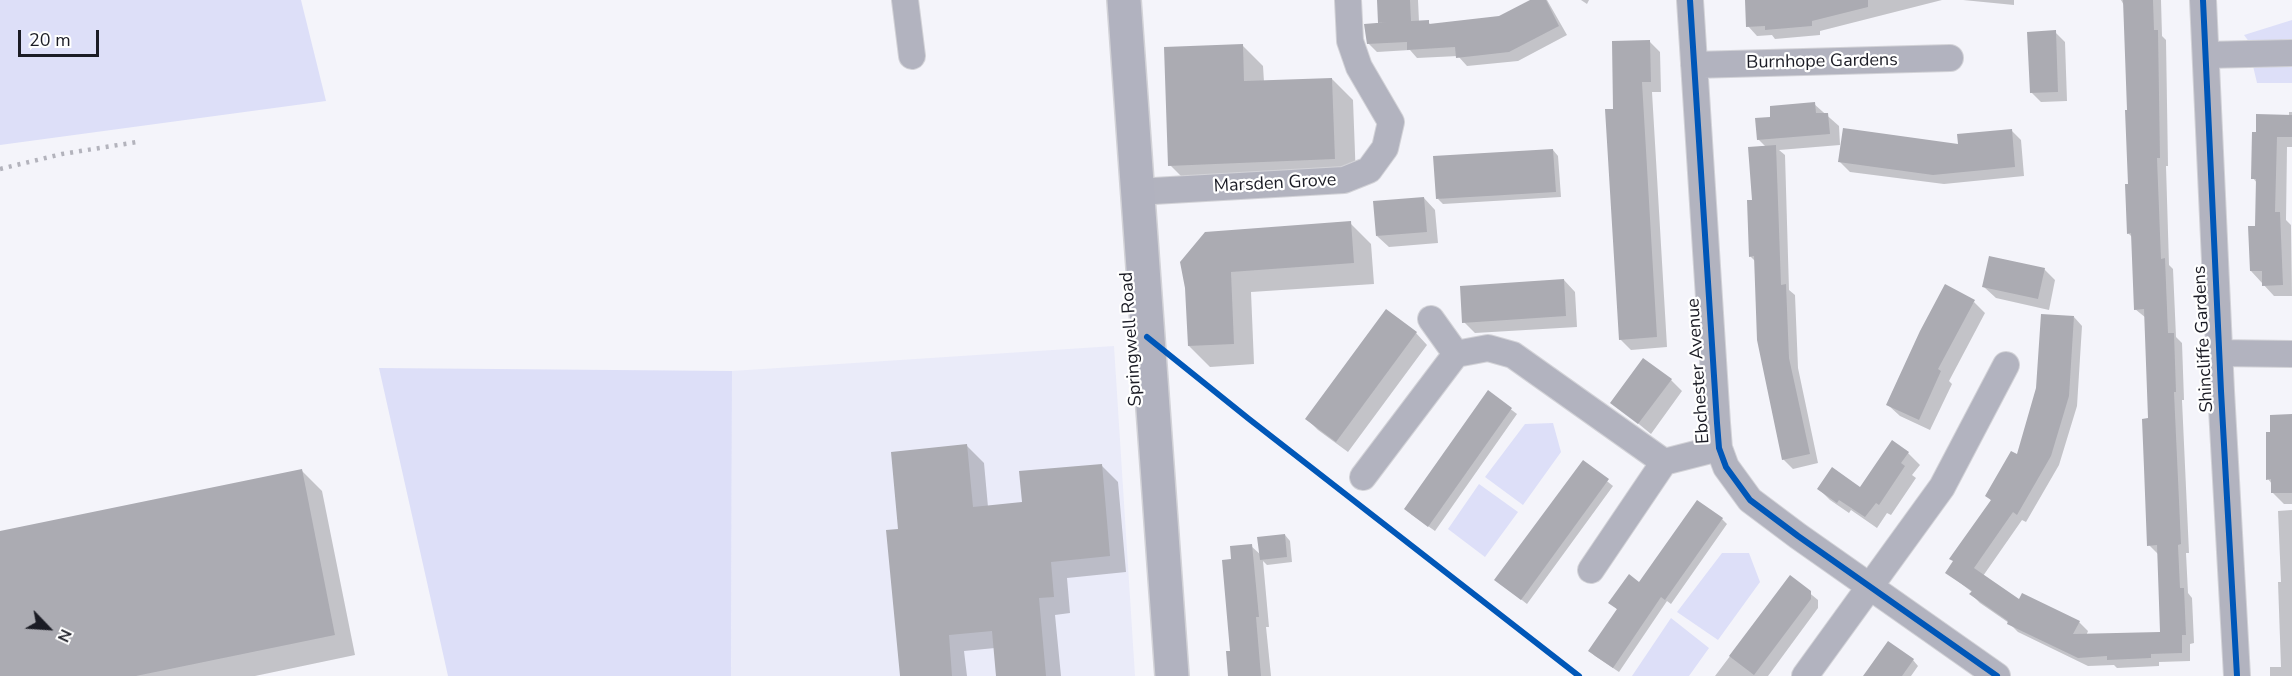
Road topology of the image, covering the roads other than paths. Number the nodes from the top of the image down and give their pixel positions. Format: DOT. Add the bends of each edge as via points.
graph roads {
  1 [pos="905,0"];
  2 [pos="1124,0"];
  3 [pos="1348,0"];
  4 [pos="1690,0"];
  5 [pos="2203,0"];
  6 [pos="2292,52"];
  7 [pos="2206,55"];
  8 [pos="912,56"];
  9 [pos="1950,58"];
  10 [pos="1694,65"];
  11 [pos="1136,192"];
  12 [pos="1431,319"];
  13 [pos="2219,353"];
  14 [pos="1456,354"];
  15 [pos="2292,354"];
  16 [pos="2006,366"];
  17 [pos="1719,448"];
  18 [pos="1664,462"];
  19 [pos="1363,477"];
  20 [pos="1591,570"];
  21 [pos="1871,586"];
  22 [pos="1172,676"];
  23 [pos="1805,676"];
  24 [pos="1997,676"];
  25 [pos="2237,676"];
  1 -- 8 [label="street"];
  2 -- 11 [label="main road, Springwell Road"];
  3 -- 11 [label="street, Marsden Grove" via="1350,41 1359,67 1391,122 1385,148 1370,170 1344,180"];
  4 -- 10 [label="street, Ebchester Avenue"];
  5 -- 7 [label="street, Shincliffe Gardens"];
  6 -- 7 [label="street"];
  7 -- 13 [label="street, Shincliffe Gardens"];
  9 -- 10 [label="street, Burnhope Gardens"];
  10 -- 17 [label="street, Ebchester Avenue"];
  11 -- 22 [label="main road, Springwell Road"];
  12 -- 14 [label="street"];
  13 -- 15 [label="street"];
  13 -- 25 [label="street, Shincliffe Gardens"];
  14 -- 18 [label="street" via="1488,348 1513,355"];
  14 -- 19 [label="street"];
  16 -- 21 [label="street" via="1942,487"];
  17 -- 18 [label="street"];
  17 -- 21 [label="street, Ebchester Avenue" via="1726,467 1750,500"];
  18 -- 20 [label="street"];
  21 -- 23 [label="street"];
  21 -- 24 [label="street, Ebchester Avenue"];
}
